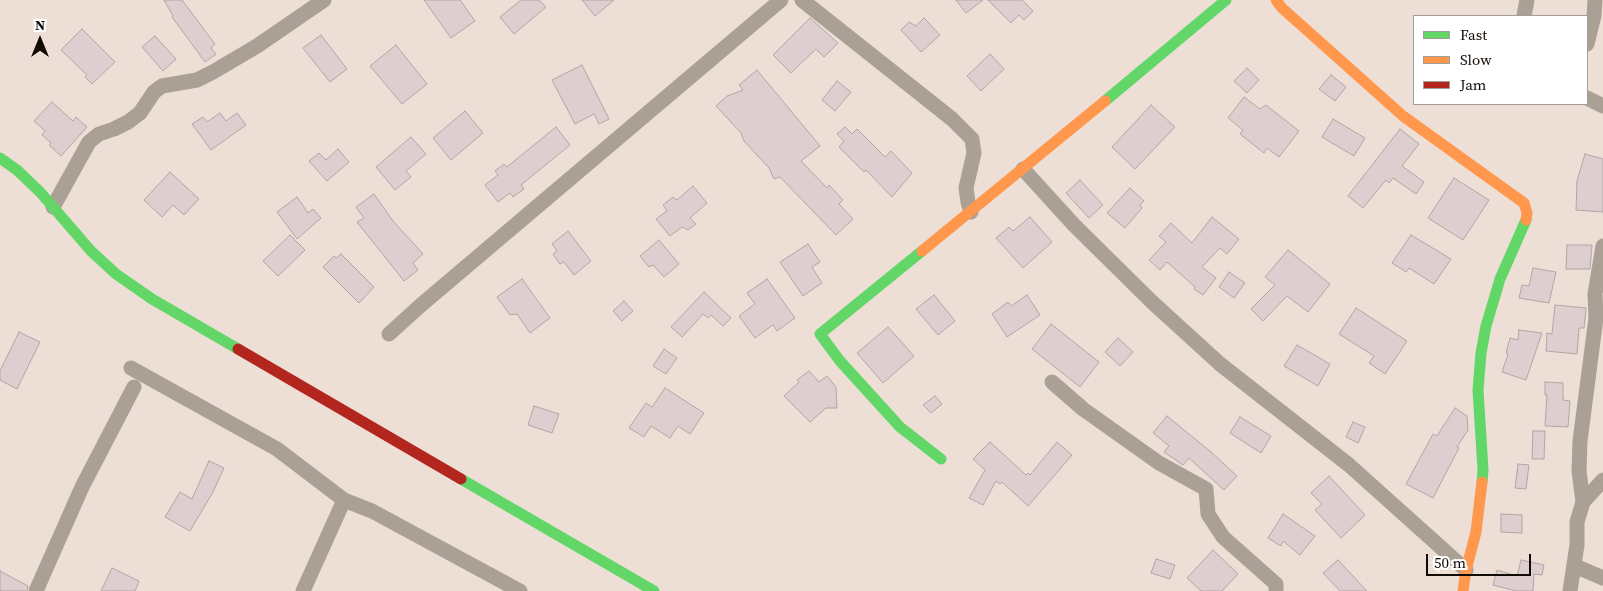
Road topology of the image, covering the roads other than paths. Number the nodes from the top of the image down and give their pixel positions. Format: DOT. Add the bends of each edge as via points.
graph roads {
  1 [pos="324,0"];
  2 [pos="802,0"];
  3 [pos="1226,0"];
  4 [pos="1276,0"];
  5 [pos="1527,0"];
  6 [pos="1595,0"];
  7 [pos="775,2"];
  8 [pos="1524,15"];
  9 [pos="1588,40"];
  10 [pos="1588,98"];
  11 [pos="1603,106"];
  12 [pos="0,158"];
  13 [pos="1023,169"];
  14 [pos="53,207"];
  15 [pos="971,212"];
  16 [pos="1603,246"];
  17 [pos="389,334"];
  18 [pos="130,368"];
  19 [pos="1052,382"];
  20 [pos="134,387"];
  21 [pos="941,459"];
  22 [pos="1603,480"];
  23 [pos="344,500"];
  24 [pos="1583,502"];
  25 [pos="1575,566"];
  26 [pos="1466,570"];
  27 [pos="1603,578"];
  28 [pos="36,591"];
  29 [pos="303,591"];
  30 [pos="519,591"];
  31 [pos="654,591"];
  32 [pos="1276,591"];
  33 [pos="1464,591"];
  34 [pos="1570,591"];
  1 -- 14 [label="street" via="213,72 197,80 162,86 140,113 128,122 98,134 88,142"];
  2 -- 15 [label="street" via="952,119 972,139 974,153 966,188"];
  3 -- 13 [label="street"];
  4 -- 26 [label="street" via="1403,116 1524,203 1527,213 1525,224 1500,279 1483,344 1478,390 1483,470 1476,532"];
  5 -- 8 [label="street"];
  6 -- 9 [label="street"];
  7 -- 17 [label="street"];
  10 -- 11 [label="street"];
  12 -- 14 [label="street" via="17,170"];
  13 -- 15 [label="street"];
  13 -- 26 [label="street" via="1074,225 1220,364 1349,465"];
  14 -- 31 [label="street" via="90,251 152,299"];
  15 -- 21 [label="street" via="820,334 900,427"];
  16 -- 24 [label="street" via="1580,441"];
  18 -- 23 [label="street" via="277,449"];
  19 -- 32 [label="street" via="1083,409 1159,463 1206,490 1208,514 1223,537 1276,584"];
  20 -- 28 [label="street" via="82,487"];
  22 -- 24 [label="street"];
  23 -- 29 [label="street"];
  23 -- 30 [label="street" via="372,511"];
  24 -- 25 [label="street" via="1577,522"];
  25 -- 27 [label="street"];
  25 -- 34 [label="street"];
  26 -- 33 [label="street"];
}
